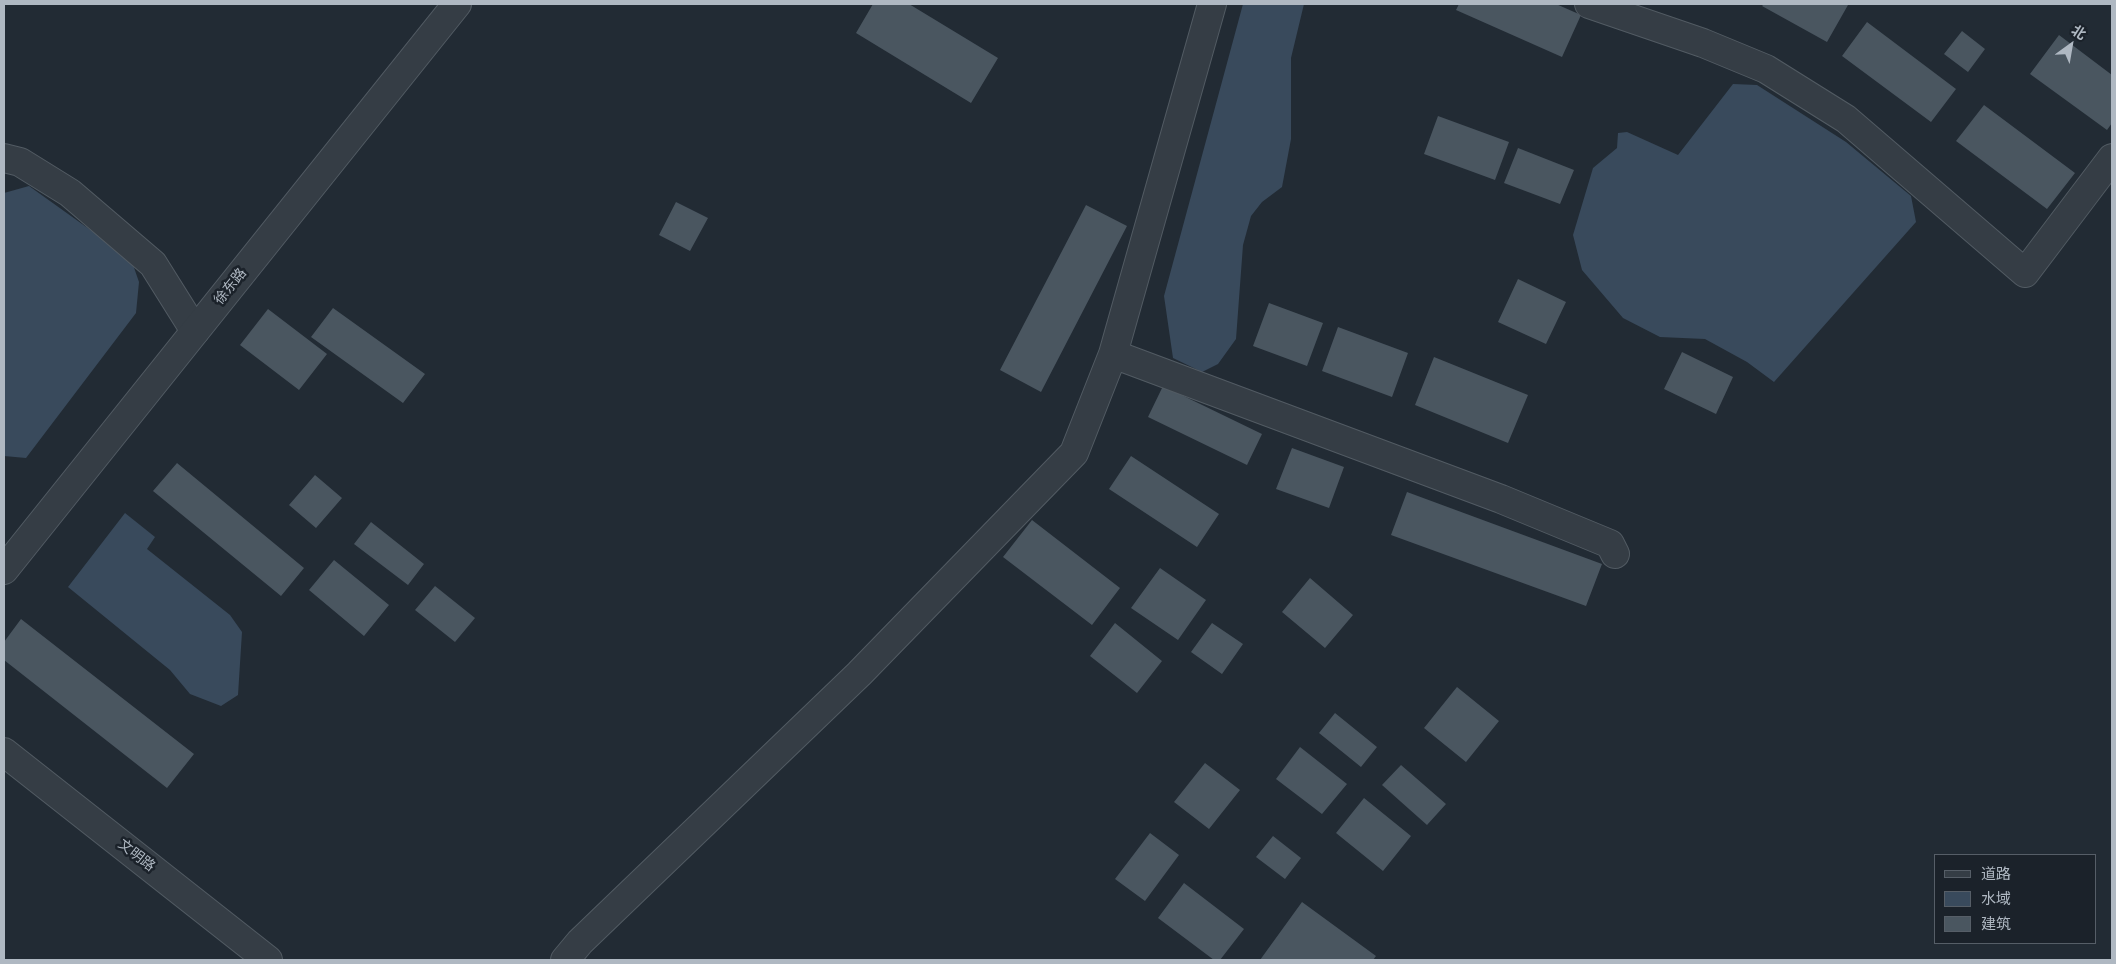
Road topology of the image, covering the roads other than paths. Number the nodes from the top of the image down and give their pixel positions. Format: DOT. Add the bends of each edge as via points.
graph roads {
  1 [pos="457,4"];
  2 [pos="1212,4"];
  3 [pos="1589,4"];
  4 [pos="4,158"];
  5 [pos="2112,158"];
  6 [pos="195,331"];
  7 [pos="1113,354"];
  8 [pos="1615,554"];
  9 [pos="4,570"];
  10 [pos="4,752"];
  11 [pos="268,960"];
  12 [pos="565,960"];
  1 -- 6 [label="street, 徐东路"];
  2 -- 7 [label="street"];
  3 -- 5 [label="street" via="1703,43 1766,69 1846,119 2025,273"];
  4 -- 6 [label="street" via="20,162 70,193 153,264"];
  6 -- 9 [label="street, 徐东路"];
  7 -- 8 [label="street" via="1501,499 1610,544"];
  7 -- 12 [label="street" via="1074,453 859,674"];
  10 -- 11 [label="street, 文明路"];
}
